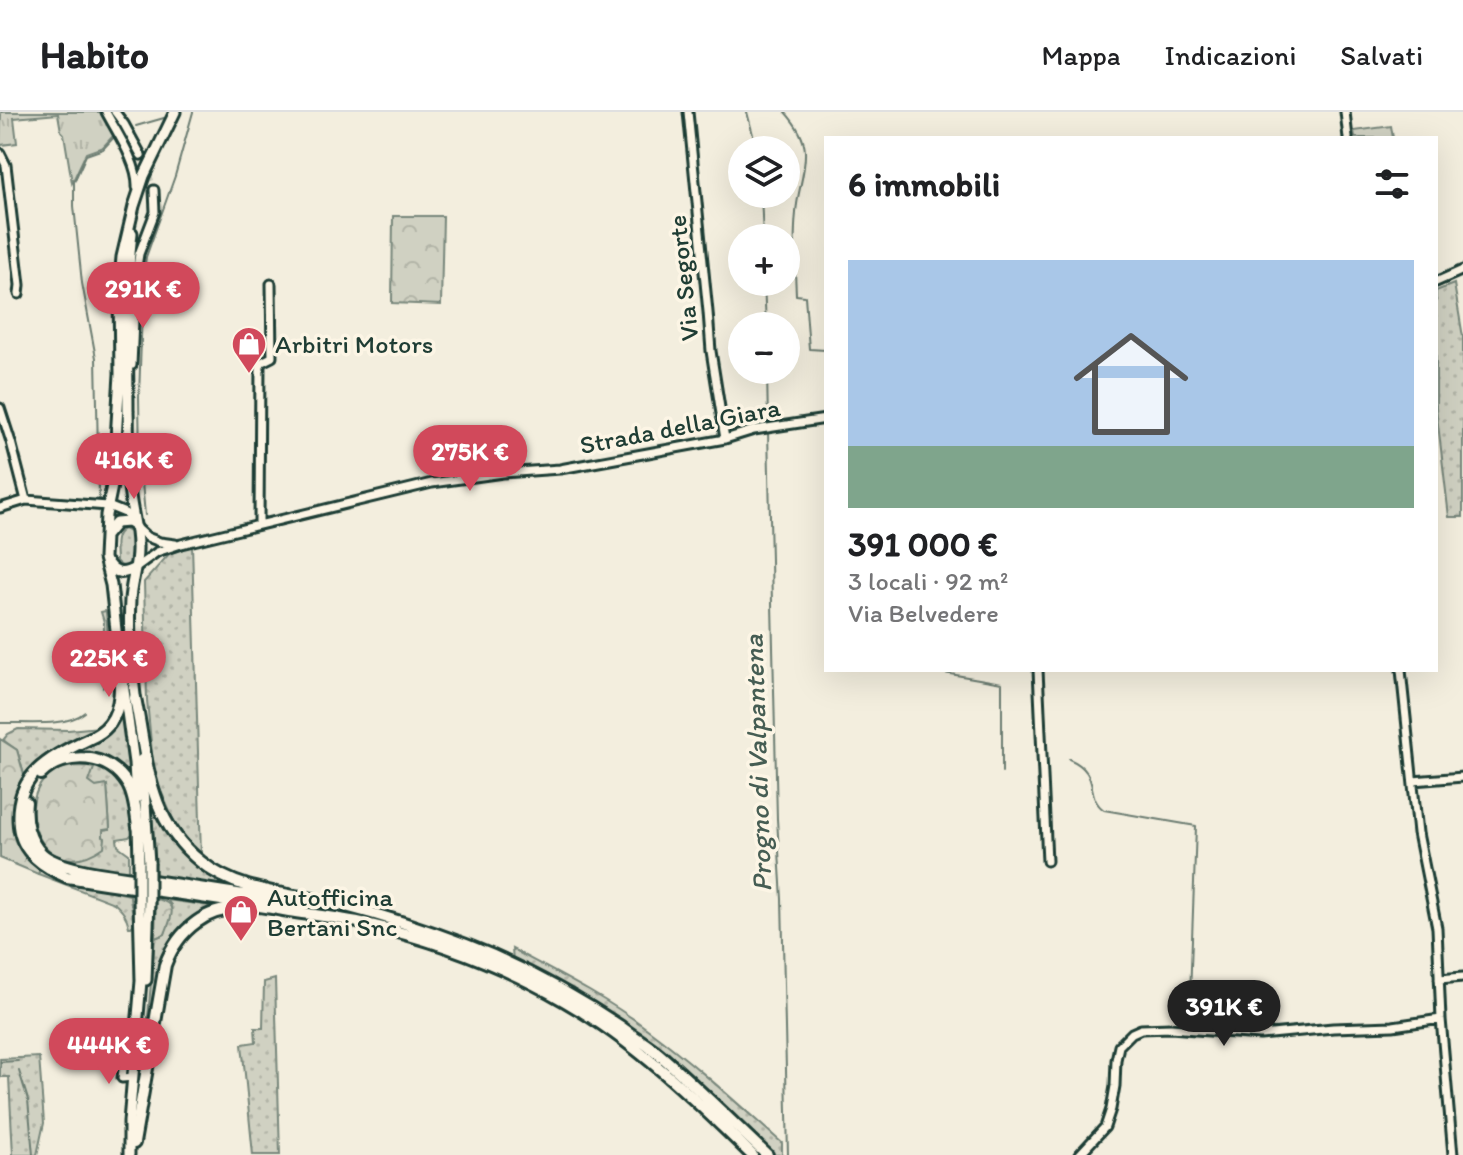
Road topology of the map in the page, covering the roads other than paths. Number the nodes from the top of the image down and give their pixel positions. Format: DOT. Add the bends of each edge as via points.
graph roads {
  1 [pos="106,112"];
  2 [pos="115,112"];
  3 [pos="175,112"];
  4 [pos="182,112"];
  5 [pos="688,112"];
  6 [pos="1345,112"];
  7 [pos="1348,136"];
  8 [pos="0,153"];
  9 [pos="141,155"];
  10 [pos="154,190"];
  11 [pos="127,233"];
  12 [pos="1463,270"];
  13 [pos="1438,281"];
  14 [pos="271,284"];
  15 [pos="19,294"];
  16 [pos="0,408"];
  17 [pos="128,411"];
  18 [pos="824,419"];
  19 [pos="725,439"];
  20 [pos="26,500"];
  21 [pos="108,506"];
  22 [pos="0,508"];
  23 [pos="259,524"];
  24 [pos="136,527"];
  25 [pos="105,536"];
  26 [pos="181,544"];
  27 [pos="104,558"];
  28 [pos="135,568"];
  29 [pos="118,650"];
  30 [pos="1038,672"];
  31 [pos="1401,672"];
  32 [pos="135,698"];
  33 [pos="1463,777"];
  34 [pos="1413,781"];
  35 [pos="138,827"];
  36 [pos="1047,861"];
  37 [pos="144,863"];
  38 [pos="144,900"];
  39 [pos="383,917"];
  40 [pos="367,924"];
  41 [pos="1463,977"];
  42 [pos="1439,979"];
  43 [pos="1441,1019"];
  44 [pos="124,1061"];
  45 [pos="133,1077"];
  46 [pos="132,1151"];
  47 [pos="752,1155"];
  48 [pos="767,1155"];
  49 [pos="1079,1155"];
  50 [pos="1453,1155"];
  1 -- 11 [label="street" via="137,175"];
  2 -- 9 [label="street"];
  3 -- 11 [label="main road" via="144,176"];
  4 -- 17 [label="main road" via="152,169 132,230 126,316"];
  5 -- 19 [label="street, Via Segorte" via="711,351"];
  6 -- 7 [label="street"];
  8 -- 15 [label="street" via="6,165"];
  10 -- 17 [label="street" via="155,212 136,274"];
  11 -- 21 [label="main road"];
  12 -- 13 [label="street"];
  14 -- 23 [label="street" via="272,357 260,363"];
  16 -- 20 [label="street"];
  17 -- 24 [label="main road" via="129,486"];
  18 -- 19 [label="street, Strada della Giara"];
  19 -- 23 [label="street, Strada della Giara" via="560,469 432,483"];
  20 -- 21 [label="street"];
  20 -- 22 [label="street"];
  21 -- 24 [label="street" via="125,513"];
  21 -- 25 [label="main road"];
  23 -- 26 [label="street, Strada della Giara"];
  24 -- 25 [label="main road" via="116,523"];
  24 -- 26 [label="street" via="154,540"];
  24 -- 28 [label="main road"];
  25 -- 27 [label="main road"];
  26 -- 28 [label="street, Strada della Giara" via="157,552"];
  27 -- 28 [label="main road" via="117,573"];
  27 -- 29 [label="main road"];
  28 -- 32 [label="main road" via="128,626"];
  29 -- 35 [label="main road"];
  29 -- 40 [label="highway" via="118,704 108,727 49,759 31,776 21,796 19,829 35,859 67,877"];
  30 -- 36 [label="street"];
  31 -- 34 [label="street"];
  32 -- 37 [label="main road" via="146,803"];
  32 -- 39 [label="highway" via="160,810 200,862 218,875 270,893"];
  33 -- 34 [label="street"];
  34 -- 42 [label="street" via="1437,928"];
  35 -- 37 [label="main road"];
  35 -- 39 [label="highway" via="130,787 119,772 93,759 71,758 48,768 32,785 27,800 27,828 35,846 62,864"];
  37 -- 38 [label="main road, bridge"];
  38 -- 45 [label="main road"];
  38 -- 46 [label="main road" via="148,949"];
  39 -- 48 [label="highway" via="532,973 595,1010 659,1054"];
  40 -- 46 [label="highway" via="240,909 192,924 165,965"];
  40 -- 47 [label="highway" via="466,955 567,1002 642,1054"];
  41 -- 42 [label="street"];
  42 -- 43 [label="street"];
  43 -- 49 [label="street" via="1260,1035 1141,1029 1119,1046 1105,1127"];
  43 -- 50 [label="street"];
  44 -- 45 [label="street" via="122,1078"];
  45 -- 46 [label="main road"];
}
